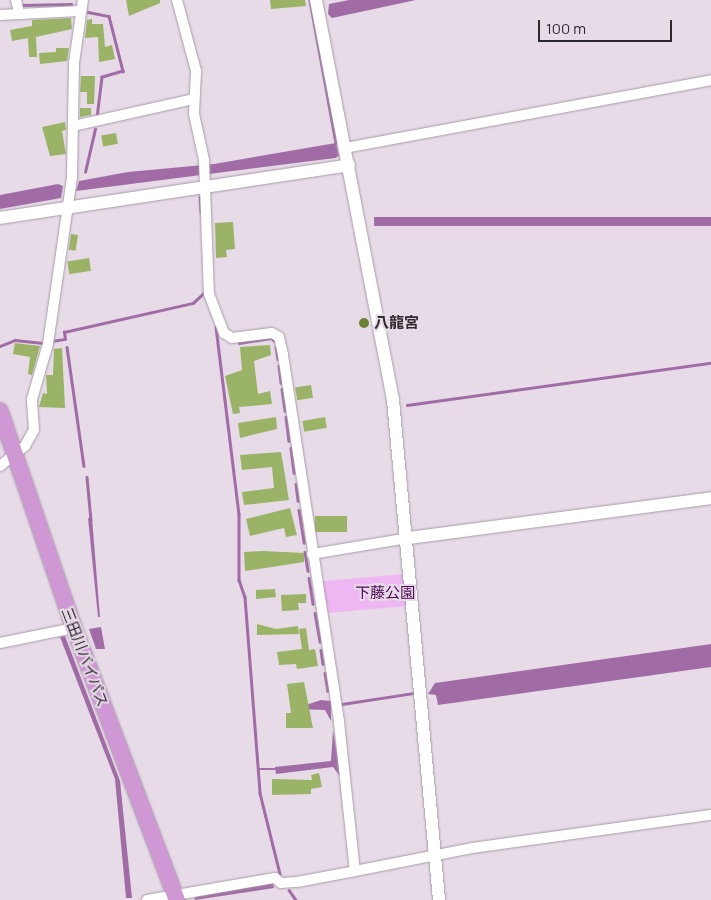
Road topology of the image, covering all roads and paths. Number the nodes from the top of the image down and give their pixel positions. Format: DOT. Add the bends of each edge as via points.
graph roads {
  1 [pos="16,0"];
  2 [pos="83,0"];
  3 [pos="177,0"];
  4 [pos="316,0"];
  5 [pos="79,11"];
  6 [pos="19,13"];
  7 [pos="0,15"];
  8 [pos="711,80"];
  9 [pos="194,100"];
  10 [pos="73,126"];
  11 [pos="345,148"];
  12 [pos="349,166"];
  13 [pos="205,184"];
  14 [pos="69,205"];
  15 [pos="0,218"];
  16 [pos="0,411"];
  17 [pos="13,454"];
  18 [pos="0,466"];
  19 [pos="711,498"];
  20 [pos="409,538"];
  21 [pos="312,554"];
  22 [pos="74,628"];
  23 [pos="0,643"];
  24 [pos="711,815"];
  25 [pos="434,855"];
  26 [pos="355,871"];
  27 [pos="176,897"];
  28 [pos="147,900"];
  29 [pos="439,900"];
  1 -- 6 [label="street"];
  2 -- 5 [label="street"];
  3 -- 9 [label="street" via="196,71"];
  4 -- 11 [label="street"];
  5 -- 6 [label="street"];
  5 -- 10 [label="street"];
  6 -- 7 [label="street"];
  8 -- 11 [label="street"];
  9 -- 10 [label="street"];
  9 -- 13 [label="street"];
  10 -- 14 [label="street"];
  11 -- 12 [label="street"];
  12 -- 13 [label="street"];
  12 -- 20 [label="street" via="393,400"];
  13 -- 14 [label="street"];
  13 -- 21 [label="street" via="209,294 220,326 232,338 272,333 278,337"];
  14 -- 15 [label="street"];
  14 -- 17 [label="street" via="48,344 32,399 34,430 29,442"];
  16 -- 17 [label="highway, 三田川バイパス"];
  17 -- 18 [label="street"];
  17 -- 22 [label="highway, 三田川バイパス"];
  19 -- 20 [label="street"];
  20 -- 21 [label="street"];
  20 -- 25 [label="street"];
  21 -- 26 [label="street" via="339,722"];
  22 -- 23 [label="street"];
  22 -- 27 [label="highway, 三田川バイパス"];
  24 -- 25 [label="street"];
  25 -- 26 [label="street"];
  25 -- 29 [label="street"];
  26 -- 27 [label="street" via="297,882 280,883 275,878"];
  27 -- 28 [label="street"];
}
